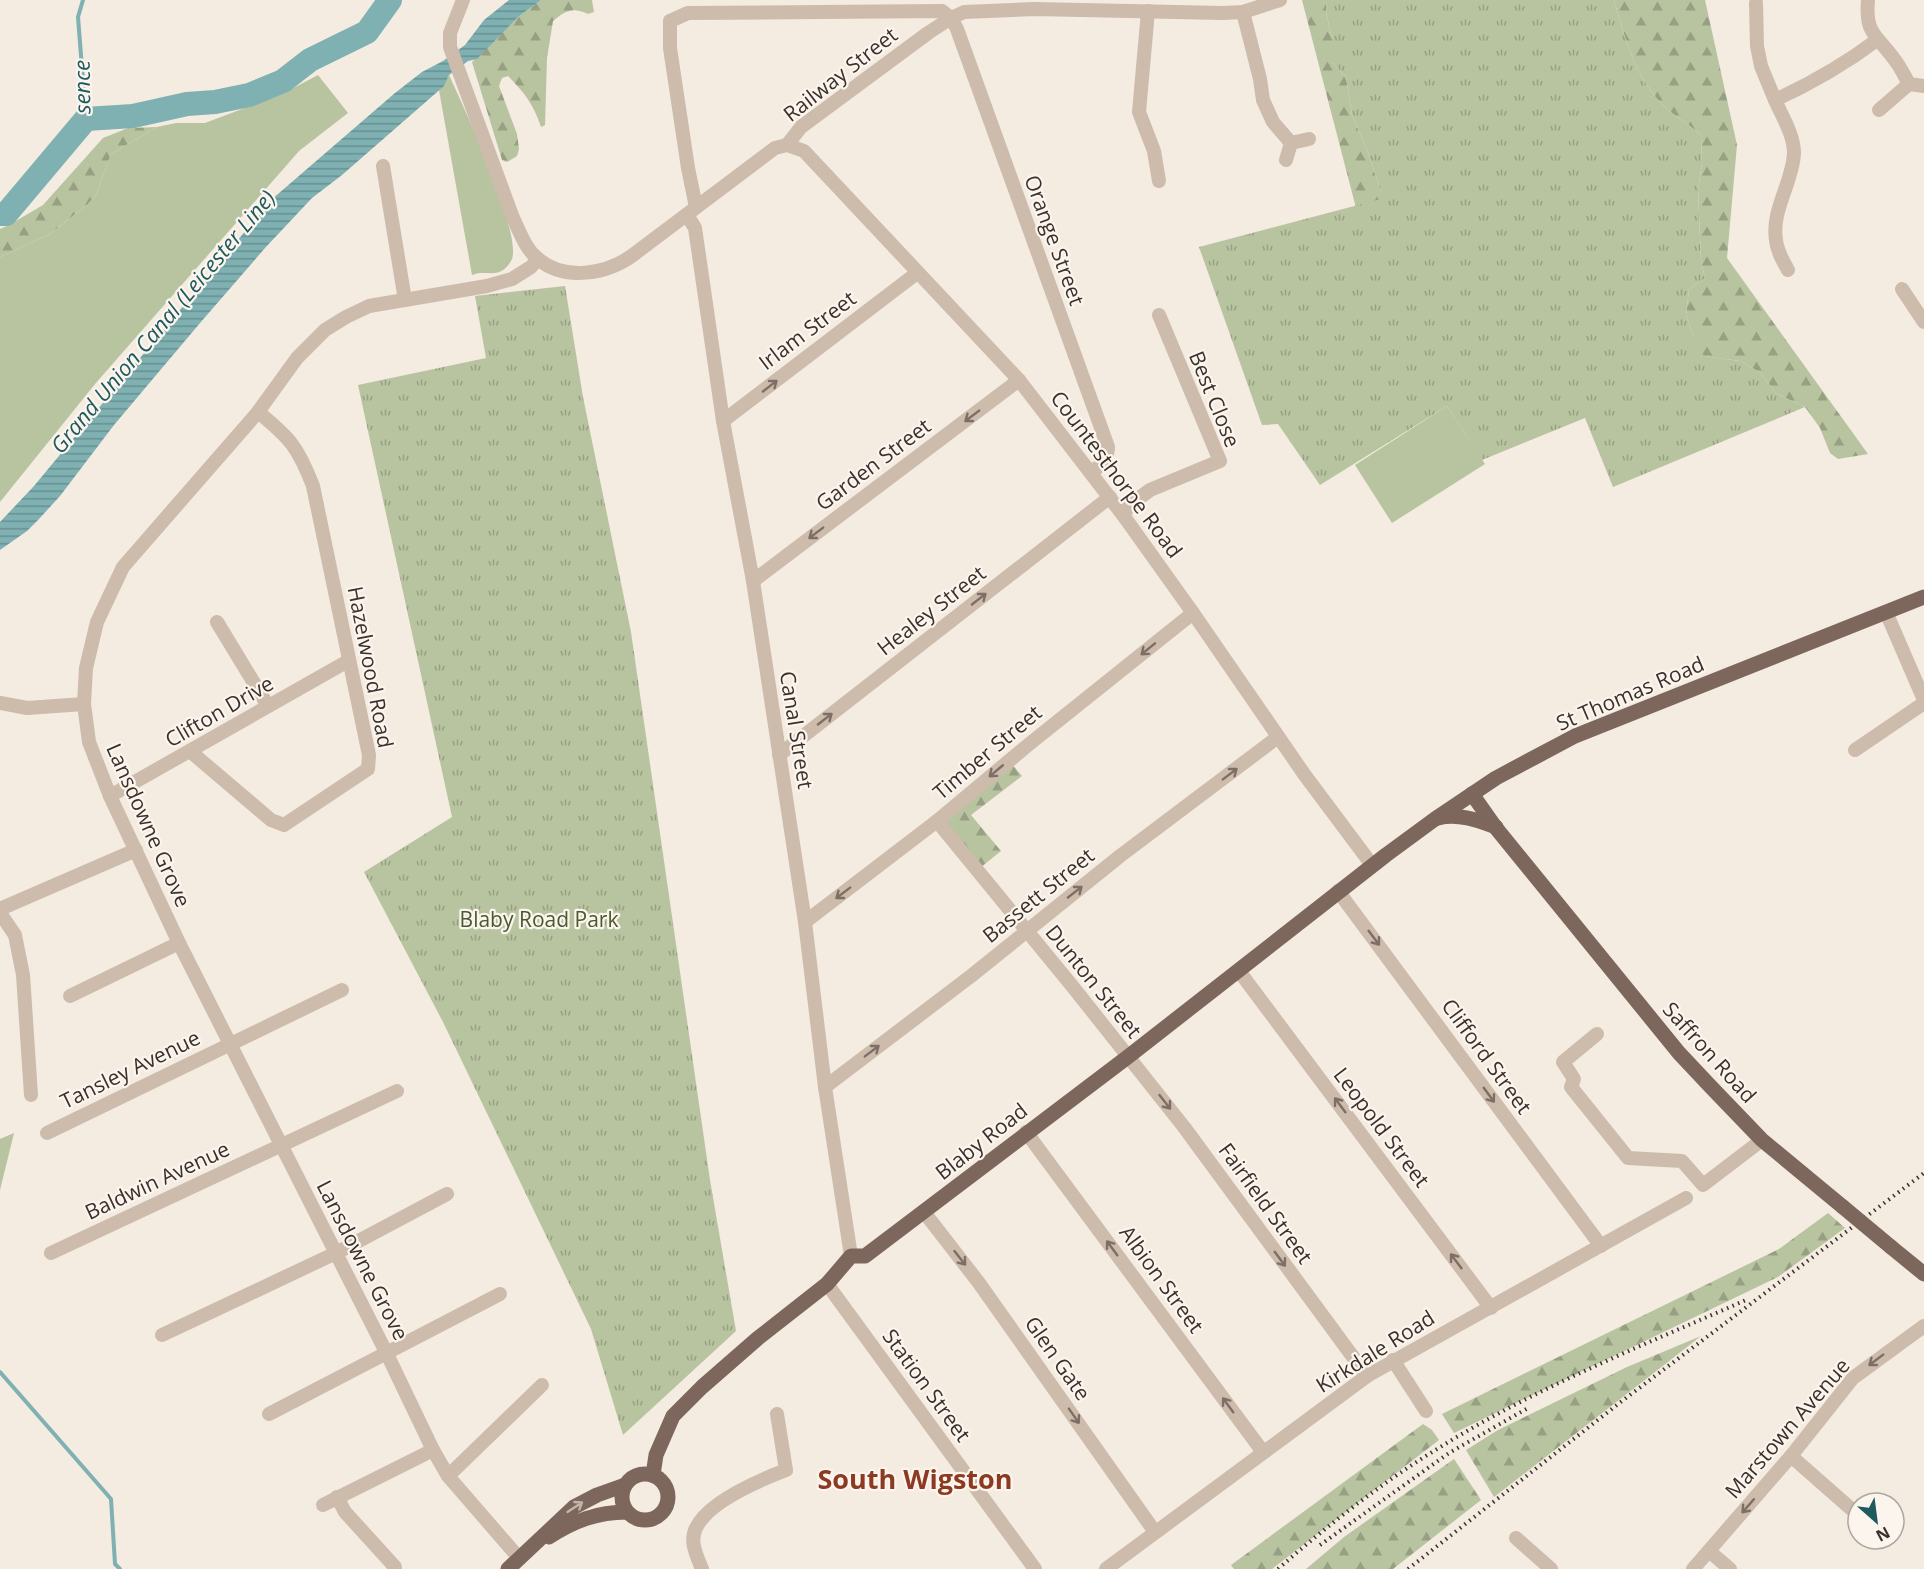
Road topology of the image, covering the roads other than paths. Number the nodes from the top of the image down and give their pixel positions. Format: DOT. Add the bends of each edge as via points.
graph roads {
  1 [pos="463,0"];
  2 [pos="1868,0"];
  3 [pos="1756,3"];
  4 [pos="1283,4"];
  5 [pos="1148,11"];
  6 [pos="1243,12"];
  7 [pos="951,18"];
  8 [pos="1877,40"];
  9 [pos="1909,84"];
  10 [pos="1924,86"];
  11 [pos="1775,100"];
  12 [pos="1879,110"];
  13 [pos="1309,139"];
  14 [pos="1291,143"];
  15 [pos="787,145"];
  16 [pos="1286,160"];
  17 [pos="383,166"];
  18 [pos="1159,181"];
  19 [pos="691,211"];
  20 [pos="538,259"];
  21 [pos="1788,270"];
  22 [pos="917,273"];
  23 [pos="1902,289"];
  24 [pos="405,300"];
  25 [pos="1918,301"];
  26 [pos="1159,315"];
  27 [pos="1924,322"];
  28 [pos="1019,380"];
  29 [pos="258,412"];
  30 [pos="723,421"];
  31 [pos="1092,473"];
  32 [pos="1110,498"];
  33 [pos="1123,515"];
  34 [pos="753,581"];
  35 [pos="1924,597"];
  36 [pos="1886,612"];
  37 [pos="1193,613"];
  38 [pos="217,622"];
  39 [pos="348,661"];
  40 [pos="1924,701"];
  41 [pos="0,703"];
  42 [pos="84,704"];
  43 [pos="268,706"];
  44 [pos="1278,737"];
  45 [pos="1856,750"];
  46 [pos="191,752"];
  47 [pos="779,755"];
  48 [pos="1472,794"];
  49 [pos="110,796"];
  50 [pos="1435,819"];
  51 [pos="937,821"];
  52 [pos="1496,828"];
  53 [pos="136,850"];
  54 [pos="1372,866"];
  55 [pos="1338,891"];
  56 [pos="0,911"];
  57 [pos="805,922"];
  58 [pos="1026,930"];
  59 [pos="179,943"];
  60 [pos="1239,971"];
  61 [pos="342,990"];
  62 [pos="70,996"];
  63 [pos="1597,1034"];
  64 [pos="231,1042"];
  65 [pos="1129,1056"];
  66 [pos="825,1087"];
  67 [pos="397,1091"];
  68 [pos="31,1095"];
  69 [pos="1026,1132"];
  70 [pos="47,1133"];
  71 [pos="1762,1140"];
  72 [pos="281,1145"];
  73 [pos="447,1194"];
  74 [pos="1686,1198"];
  75 [pos="924,1212"];
  76 [pos="1601,1246"];
  77 [pos="51,1253"];
  78 [pos="336,1253"];
  79 [pos="851,1256"];
  80 [pos="1924,1274"];
  81 [pos="827,1284"];
  82 [pos="500,1294"];
  83 [pos="1491,1308"];
  84 [pos="1924,1326"];
  85 [pos="162,1335"];
  86 [pos="387,1354"];
  87 [pos="1393,1360"];
  88 [pos="1367,1376"];
  89 [pos="542,1385"];
  90 [pos="1426,1411"];
  91 [pos="269,1414"];
  92 [pos="777,1414"];
  93 [pos="433,1450"];
  94 [pos="1263,1452"];
  95 [pos="1791,1456"];
  96 [pos="653,1475"];
  97 [pos="448,1476"];
  98 [pos="625,1485"];
  99 [pos="337,1497"];
  100 [pos="1846,1504"];
  101 [pos="323,1505"];
  102 [pos="627,1512"];
  103 [pos="1155,1532"];
  104 [pos="1516,1538"];
  105 [pos="536,1544"];
  106 [pos="1709,1551"];
  107 [pos="519,1558"];
  108 [pos="395,1567"];
  109 [pos="508,1569"];
  110 [pos="702,1569"];
  111 [pos="1035,1569"];
  112 [pos="1106,1569"];
  113 [pos="1551,1569"];
  114 [pos="1693,1569"];
  115 [pos="1730,1569"];
  1 -- 20 [label="street" via="450,33 450,47 513,218"];
  2 -- 8 [label="street" via="1869,28"];
  3 -- 11 [label="street" via="1757,46"];
  4 -- 6 [label="street"];
  5 -- 6 [label="street"];
  5 -- 7 [label="street" via="974,11"];
  5 -- 18 [label="street" via="1139,112 1154,151"];
  6 -- 14 [label="street" via="1263,100 1273,122"];
  7 -- 15 [label="street, Railway Street" via="801,127"];
  7 -- 19 [label="street, Canal Street" via="942,11 688,13 670,21"];
  7 -- 31 [label="street, Orange Street" via="1108,447 1108,454"];
  8 -- 9 [label="street" via="1896,61"];
  8 -- 11 [label="street" via="1835,70"];
  9 -- 10 [label="street"];
  9 -- 12 [label="street"];
  11 -- 21 [label="street" via="1794,150 1775,236"];
  13 -- 14 [label="street"];
  14 -- 16 [label="street"];
  15 -- 19 [label="street" via="775,148"];
  15 -- 22 [label="street, Countesthorpe Road" via="804,151"];
  17 -- 24 [label="street"];
  19 -- 20 [label="street" via="626,260 609,268 570,272"];
  19 -- 30 [label="street, Canal Street"];
  20 -- 24 [label="street, Lansdowne Grove" via="521,274 501,283"];
  22 -- 28 [label="street, Countesthorpe Road"];
  30 -- 22 [label="street, Irlam Street, one-way"];
  23 -- 25 [label="street"];
  24 -- 29 [label="street, Lansdowne Grove" via="369,306 325,330 297,358"];
  25 -- 27 [label="street"];
  26 -- 33 [label="street, Best Close" via="1220,461 1150,490"];
  28 -- 31 [label="street, Countesthorpe Road"];
  28 -- 34 [label="street, Garden Street, one-way"];
  29 -- 39 [label="street, Hazelwood Road" via="284,433 301,456 313,486"];
  29 -- 42 [label="street, Lansdowne Grove" via="123,567 97,622 86,668"];
  30 -- 34 [label="street, Canal Street"];
  31 -- 32 [label="street, Countesthorpe Road"];
  32 -- 33 [label="street, Countesthorpe Road"];
  47 -- 32 [label="street, Healey Street, one-way"];
  33 -- 37 [label="street, Countesthorpe Road"];
  34 -- 47 [label="street, Canal Street"];
  35 -- 36 [label="main road, St Thomas Road"];
  36 -- 40 [label="street"];
  36 -- 48 [label="main road, St Thomas Road" via="1575,736"];
  37 -- 44 [label="street, Countesthorpe Road"];
  37 -- 51 [label="street, Timber Street, one-way"];
  38 -- 43 [label="street"];
  39 -- 43 [label="street, Clifton Drive"];
  39 -- 46 [label="street, Hazelwood Road" via="369,755 368,769 284,825 271,820"];
  40 -- 45 [label="street"];
  41 -- 42 [label="street" via="27,708"];
  42 -- 49 [label="street, Lansdowne Grove" via="89,742"];
  43 -- 46 [label="street, Clifton Drive"];
  44 -- 54 [label="street, Countesthorpe Road"];
  58 -- 44 [label="street, Bassett Street, one-way"];
  46 -- 49 [label="street, Clifton Drive"];
  47 -- 57 [label="street, Canal Street"];
  48 -- 50 [label="main road, St Thomas Road"];
  48 -- 52 [label="main road, Saffron Road"];
  49 -- 53 [label="street, Lansdowne Grove"];
  50 -- 52 [label="main road" via="1462,817"];
  50 -- 54 [label="main road, St Thomas Road"];
  51 -- 57 [label="street, Timber Street, one-way"];
  51 -- 58 [label="street, Dunton Street"];
  52 -- 71 [label="main road, Saffron Road" via="1679,1053"];
  53 -- 56 [label="street"];
  53 -- 59 [label="street, Lansdowne Grove"];
  54 -- 55 [label="main road, Blaby Road"];
  55 -- 60 [label="main road, Blaby Road"];
  55 -- 76 [label="street, Clifford Street, one-way"];
  56 -- 68 [label="street" via="15,935 23,975"];
  57 -- 66 [label="street, Canal Street"];
  58 -- 65 [label="street, Dunton Street"];
  66 -- 58 [label="street, Bassett Street, one-way"];
  59 -- 62 [label="street"];
  59 -- 64 [label="street, Lansdowne Grove"];
  60 -- 65 [label="main road, Blaby Road"];
  83 -- 60 [label="street, Leopold Street, one-way"];
  61 -- 64 [label="street, Tansley Avenue"];
  63 -- 71 [label="street" via="1563,1062 1574,1079 1571,1087 1628,1158 1682,1161 1703,1185"];
  64 -- 70 [label="street, Tansley Avenue"];
  64 -- 72 [label="street, Lansdowne Grove"];
  65 -- 69 [label="main road, Blaby Road"];
  65 -- 88 [label="street, Fairfield Street, one-way"];
  66 -- 79 [label="street, Canal Street"];
  67 -- 72 [label="street, Baldwin Avenue"];
  69 -- 75 [label="main road, Blaby Road"];
  94 -- 69 [label="street, Albion Street, one-way"];
  71 -- 80 [label="main road, Saffron Road, bridge"];
  72 -- 77 [label="street, Baldwin Avenue"];
  72 -- 78 [label="street, Lansdowne Grove"];
  73 -- 78 [label="street"];
  74 -- 76 [label="street, Kirkdale Road"];
  75 -- 79 [label="main road, Blaby Road" via="865,1256"];
  75 -- 103 [label="street, Glen Gate, one-way" via="980,1283"];
  76 -- 83 [label="street, Kirkdale Road"];
  78 -- 85 [label="street"];
  78 -- 86 [label="street, Lansdowne Grove"];
  79 -- 81 [label="main road, Blaby Road"];
  81 -- 96 [label="main road, Blaby Road" via="757,1339 673,1416 656,1455"];
  81 -- 111 [label="street, Station Street"];
  82 -- 86 [label="street"];
  83 -- 87 [label="street, Kirkdale Road"];
  84 -- 95 [label="street, Marstown Avenue, one-way" via="1853,1378"];
  86 -- 91 [label="street"];
  86 -- 93 [label="street, Lansdowne Grove"];
  87 -- 88 [label="street, Kirkdale Road"];
  87 -- 90 [label="street"];
  88 -- 94 [label="street, Kirkdale Road"];
  89 -- 97 [label="street"];
  92 -- 110 [label="street" via="786,1470 754,1482 712,1507 695,1529 694,1547"];
  93 -- 97 [label="street, Lansdowne Grove"];
  93 -- 99 [label="street"];
  94 -- 103 [label="street, Kirkdale Road"];
  95 -- 100 [label="street"];
  95 -- 106 [label="street, Marstown Avenue, one-way"];
  96 -- 98 [label="main road" via="639,1474"];
  96 -- 102 [label="main road" via="667,1490 664,1511 645,1520"];
  97 -- 107 [label="street, Lansdowne Grove"];
  98 -- 102 [label="main road" via="621,1499"];
  105 -- 98 [label="main road, one-way" via="574,1507"];
  99 -- 101 [label="street"];
  99 -- 108 [label="street" via="345,1512"];
  102 -- 105 [label="main road" via="588,1517"];
  103 -- 112 [label="street, Kirkdale Road"];
  104 -- 113 [label="street"];
  105 -- 107 [label="main road"];
  106 -- 114 [label="street, Marstown Avenue"];
  106 -- 115 [label="street"];
  107 -- 109 [label="main road"];
}
